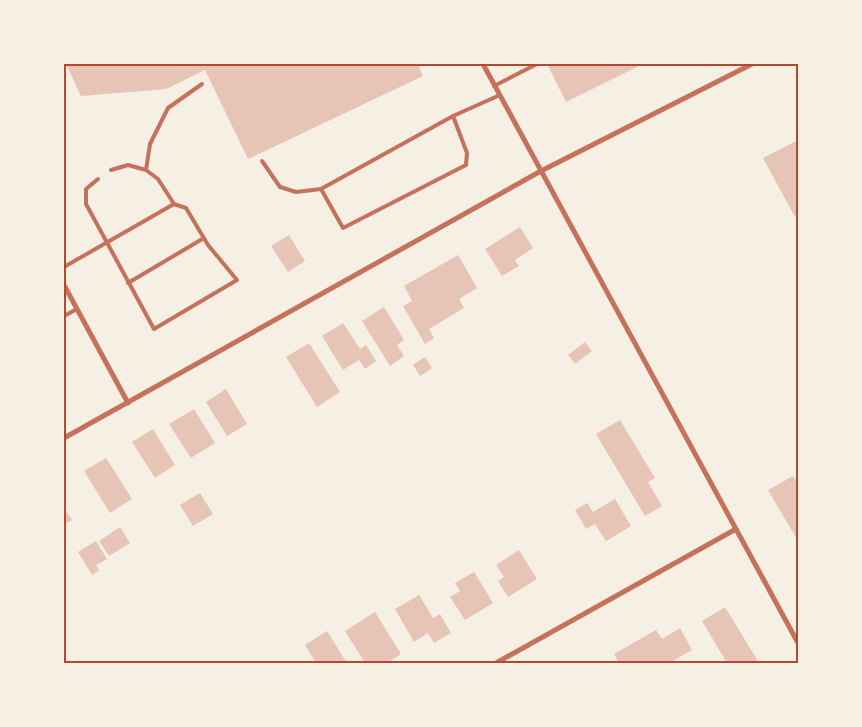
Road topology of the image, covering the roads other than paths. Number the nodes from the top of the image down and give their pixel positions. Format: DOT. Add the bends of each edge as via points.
graph roads {
  1 [pos="483,64"];
  2 [pos="537,64"];
  3 [pos="752,64"];
  4 [pos="202,84"];
  5 [pos="494,86"];
  6 [pos="500,95"];
  7 [pos="453,116"];
  8 [pos="262,161"];
  9 [pos="111,170"];
  10 [pos="146,170"];
  11 [pos="541,171"];
  12 [pos="98,179"];
  13 [pos="321,189"];
  14 [pos="174,204"];
  15 [pos="204,238"];
  16 [pos="106,243"];
  17 [pos="64,267"];
  18 [pos="128,283"];
  19 [pos="64,285"];
  20 [pos="77,309"];
  21 [pos="64,316"];
  22 [pos="128,403"];
  23 [pos="64,438"];
  24 [pos="736,529"];
  25 [pos="798,643"];
  26 [pos="496,663"];
  1 -- 5 [label="street"];
  2 -- 5 [label="lane"];
  3 -- 11 [label="street"];
  4 -- 10 [label="lane" via="168,108 150,144"];
  5 -- 6 [label="street"];
  6 -- 7 [label="lane"];
  6 -- 11 [label="street"];
  7 -- 13 [label="lane"];
  7 -- 13 [label="lane" via="467,153 466,165 343,228"];
  8 -- 13 [label="lane" via="280,187 296,192"];
  9 -- 10 [label="lane" via="128,165"];
  10 -- 14 [label="lane" via="158,178"];
  11 -- 22 [label="street"];
  11 -- 24 [label="street"];
  12 -- 16 [label="lane" via="86,190 86,204"];
  14 -- 15 [label="lane" via="186,208"];
  14 -- 16 [label="lane"];
  15 -- 18 [label="lane"];
  15 -- 18 [label="lane" via="237,280 154,329"];
  16 -- 17 [label="lane"];
  16 -- 18 [label="lane"];
  19 -- 20 [label="street"];
  20 -- 21 [label="lane"];
  20 -- 22 [label="street"];
  22 -- 23 [label="street"];
  24 -- 25 [label="street"];
  24 -- 26 [label="street"];
}
